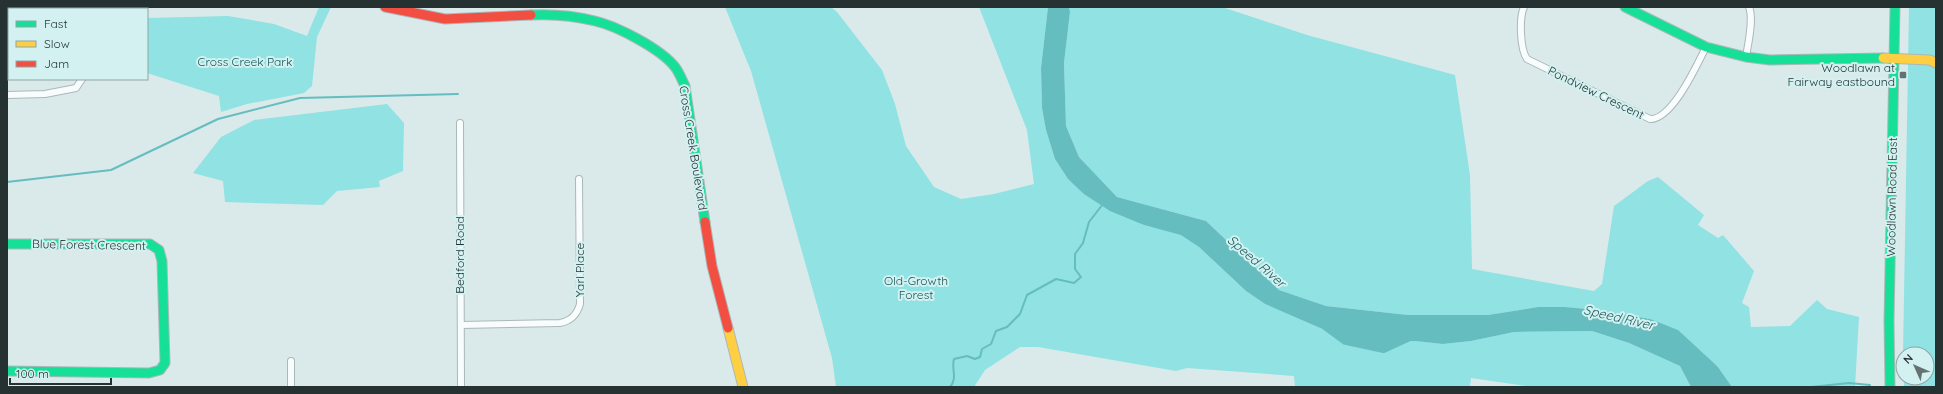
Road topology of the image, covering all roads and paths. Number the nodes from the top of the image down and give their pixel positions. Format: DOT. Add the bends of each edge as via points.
graph roads {
  1 [pos="1524,7"];
  2 [pos="1625,7"];
  3 [pos="1749,7"];
  4 [pos="1895,7"];
  5 [pos="389,8"];
  6 [pos="1706,47"];
  7 [pos="1746,57"];
  8 [pos="1895,58"];
  9 [pos="1936,63"];
  10 [pos="81,80"];
  11 [pos="7,95"];
  12 [pos="460,123"];
  13 [pos="579,179"];
  14 [pos="7,244"];
  15 [pos="461,325"];
  16 [pos="291,361"];
  17 [pos="7,371"];
  18 [pos="291,387"];
  19 [pos="461,387"];
  20 [pos="743,387"];
  21 [pos="1890,387"];
  1 -- 6 [label="street, Pondview Crescent" via="1522,40 1523,54 1527,59 1650,119 1658,118 1685,89"];
  2 -- 6 [label="street"];
  3 -- 7 [label="street" via="1750,32"];
  4 -- 8 [label="street, Woodlawn Road East"];
  5 -- 20 [label="street, Cross Creek Boulevard" via="445,19 547,14 596,21 640,40 660,52 675,67 685,86 712,266"];
  6 -- 7 [label="street"];
  7 -- 8 [label="street" via="1770,60"];
  8 -- 9 [label="street" via="1930,60"];
  8 -- 21 [label="street, Woodlawn Road East" via="1889,321"];
  10 -- 11 [label="street" via="76,88 45,94"];
  12 -- 15 [label="street, Bedford Road"];
  13 -- 15 [label="street, Yarl Place" via="580,304 576,315 560,324"];
  14 -- 17 [label="street, Blue Forest Crescent" via="150,244 159,250 162,261 166,362 160,370 149,373"];
  15 -- 19 [label="street, Bedford Road"];
  16 -- 18 [label="street"];
}
